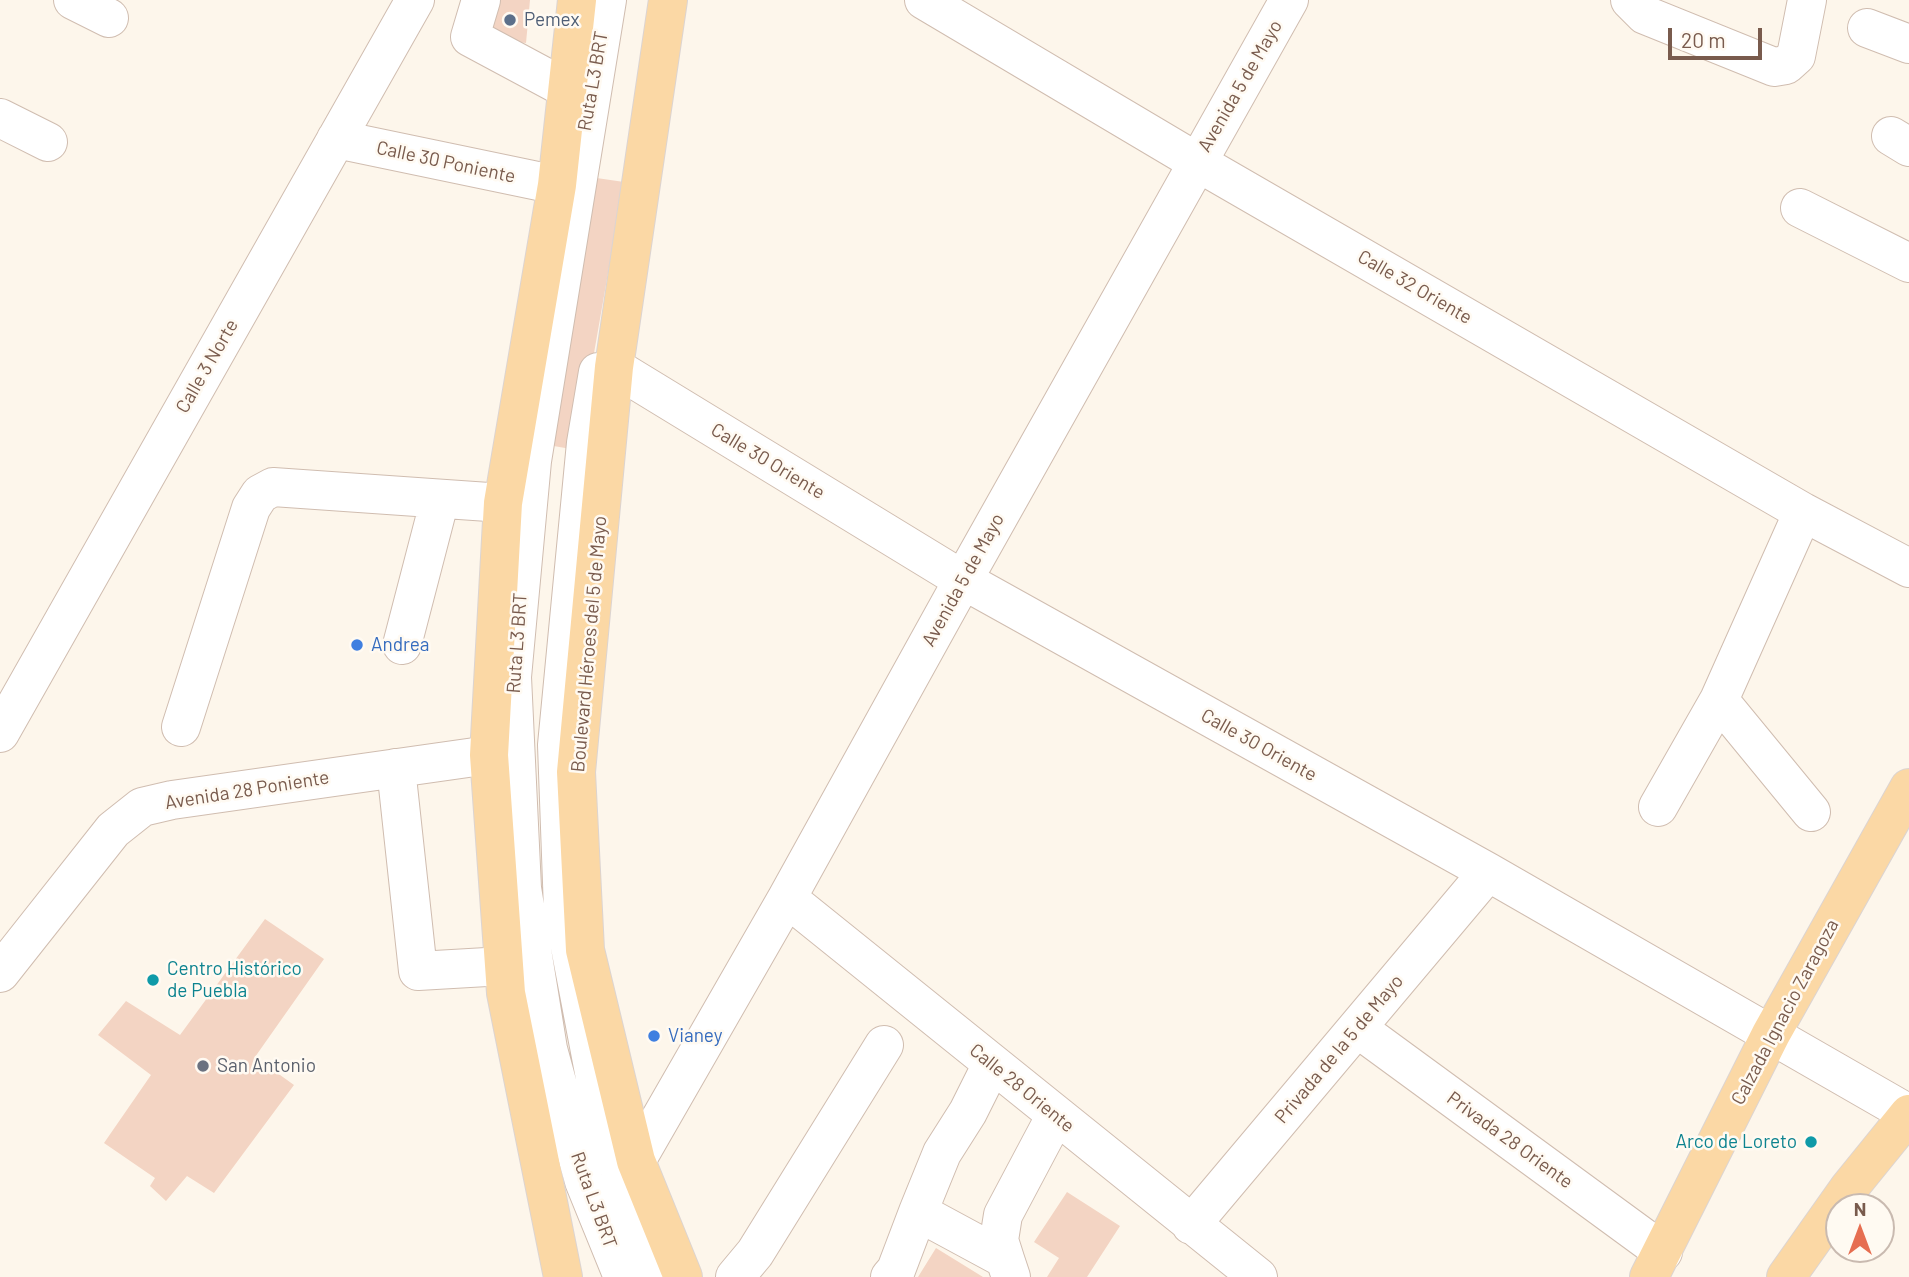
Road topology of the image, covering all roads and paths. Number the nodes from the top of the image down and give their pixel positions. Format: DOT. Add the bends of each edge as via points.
graph roads {
  1 [pos="72,0"];
  2 [pos="481,0"];
  3 [pos="577,0"];
  4 [pos="607,0"];
  5 [pos="658,0"];
  6 [pos="668,0"];
  7 [pos="924,0"];
  8 [pos="1289,0"];
  9 [pos="1630,0"];
  10 [pos="1807,0"];
  11 [pos="406,3"];
  12 [pos="109,18"];
  13 [pos="1867,28"];
  14 [pos="1909,44"];
  15 [pos="568,89"];
  16 [pos="0,118"];
  17 [pos="336,139"];
  18 [pos="48,142"];
  19 [pos="1197,162"];
  20 [pos="556,185"];
  21 [pos="1800,208"];
  22 [pos="1909,263"];
  23 [pos="614,367"];
  24 [pos="440,499"];
  25 [pos="503,503"];
  26 [pos="1803,512"];
  27 [pos="1909,568"];
  28 [pos="963,580"];
  29 [pos="402,645"];
  30 [pos="1719,700"];
  31 [pos="181,727"];
  32 [pos="0,733"];
  33 [pos="489,755"];
  34 [pos="396,768"];
  35 [pos="1909,788"];
  36 [pos="1658,807"];
  37 [pos="1811,812"];
  38 [pos="1488,872"];
  39 [pos="787,898"];
  40 [pos="12,932"];
  41 [pos="504,966"];
  42 [pos="0,973"];
  43 [pos="1357,1028"];
  44 [pos="1771,1034"];
  45 [pos="884,1045"];
  46 [pos="992,1064"];
  47 [pos="1909,1114"];
  48 [pos="1056,1115"];
  49 [pos="636,1161"];
  50 [pos="918,1212"];
  51 [pos="1191,1225"];
  52 [pos="1656,1265"];
  53 [pos="1008,1268"];
  54 [pos="563,1277"];
  55 [pos="623,1277"];
  56 [pos="651,1277"];
  57 [pos="683,1277"];
  58 [pos="703,1277"];
  59 [pos="735,1277"];
  60 [pos="890,1277"];
  61 [pos="1258,1277"];
  62 [pos="1786,1277"];
  1 -- 12 [label="street"];
  2 -- 15 [label="street" via="470,37"];
  3 -- 15 [label="main road"];
  4 -- 55 [label="street, Ruta L3 BRT" via="532,461 512,677 522,888 548,1049 584,1181"];
  5 -- 56 [label="street, Ruta L3 BRT" via="586,443 556,745 564,910 597,1088"];
  6 -- 23 [label="main road, Boulevard Héroes del 5 de Mayo"];
  7 -- 19 [label="street, Calle 32 Oriente"];
  8 -- 19 [label="street, Avenida 5 de Mayo"];
  9 -- 10 [label="street" via="1646,15 1774,67 1786,65 1796,56"];
  11 -- 17 [label="street, Calle 3 Norte"];
  13 -- 14 [label="street"];
  15 -- 20 [label="main road"];
  16 -- 18 [label="street"];
  17 -- 20 [label="street, Calle 30 Poniente"];
  17 -- 32 [label="street, Calle 3 Norte"];
  19 -- 26 [label="street, Calle 32 Oriente"];
  19 -- 28 [label="street, Avenida 5 de Mayo"];
  20 -- 25 [label="main road"];
  21 -- 22 [label="street"];
  23 -- 28 [label="street, Calle 30 Oriente"];
  23 -- 49 [label="main road, Boulevard Héroes del 5 de Mayo" via="576,772 585,950"];
  24 -- 25 [label="street"];
  24 -- 29 [label="street"];
  24 -- 31 [label="street" via="273,487 260,494 251,508"];
  25 -- 33 [label="main road"];
  26 -- 27 [label="street, Calle 32 Oriente"];
  26 -- 30 [label="street"];
  28 -- 38 [label="street, Calle 30 Oriente"];
  28 -- 39 [label="street, Avenida 5 de Mayo"];
  30 -- 36 [label="street"];
  30 -- 37 [label="street"];
  33 -- 34 [label="street, Avenida 28 Poniente"];
  33 -- 41 [label="main road"];
  34 -- 40 [label="street, Avenida 28 Poniente" via="142,807 113,830"];
  34 -- 41 [label="street" via="418,971"];
  35 -- 44 [label="main road, Calzada Ignacio Zaragoza"];
  38 -- 43 [label="street, Privada de la 5 de Mayo"];
  38 -- 44 [label="street, Calle 30 Oriente"];
  39 -- 46 [label="street, Calle 28 Oriente"];
  39 -- 49 [label="street, Avenida 5 de Mayo"];
  40 -- 42 [label="street"];
  41 -- 54 [label="main road"];
  43 -- 51 [label="street, Privada de la 5 de Mayo"];
  43 -- 52 [label="street, Privada 28 Oriente"];
  44 -- 47 [label="street, Calle 30 Oriente"];
  44 -- 52 [label="main road, Calzada Ignacio Zaragoza"];
  45 -- 59 [label="street" via="755,1253"];
  46 -- 48 [label="street, Calle 28 Oriente"];
  46 -- 50 [label="street" via="942,1153"];
  47 -- 62 [label="main road"];
  48 -- 51 [label="street, Calle 28 Oriente"];
  48 -- 53 [label="street" via="1003,1215 999,1240"];
  49 -- 57 [label="main road, Boulevard Héroes del 5 de Mayo"];
  49 -- 58 [label="main road"];
  50 -- 53 [label="street"];
  50 -- 60 [label="street"];
  51 -- 61 [label="street, Calle 28 Oriente"];
}
